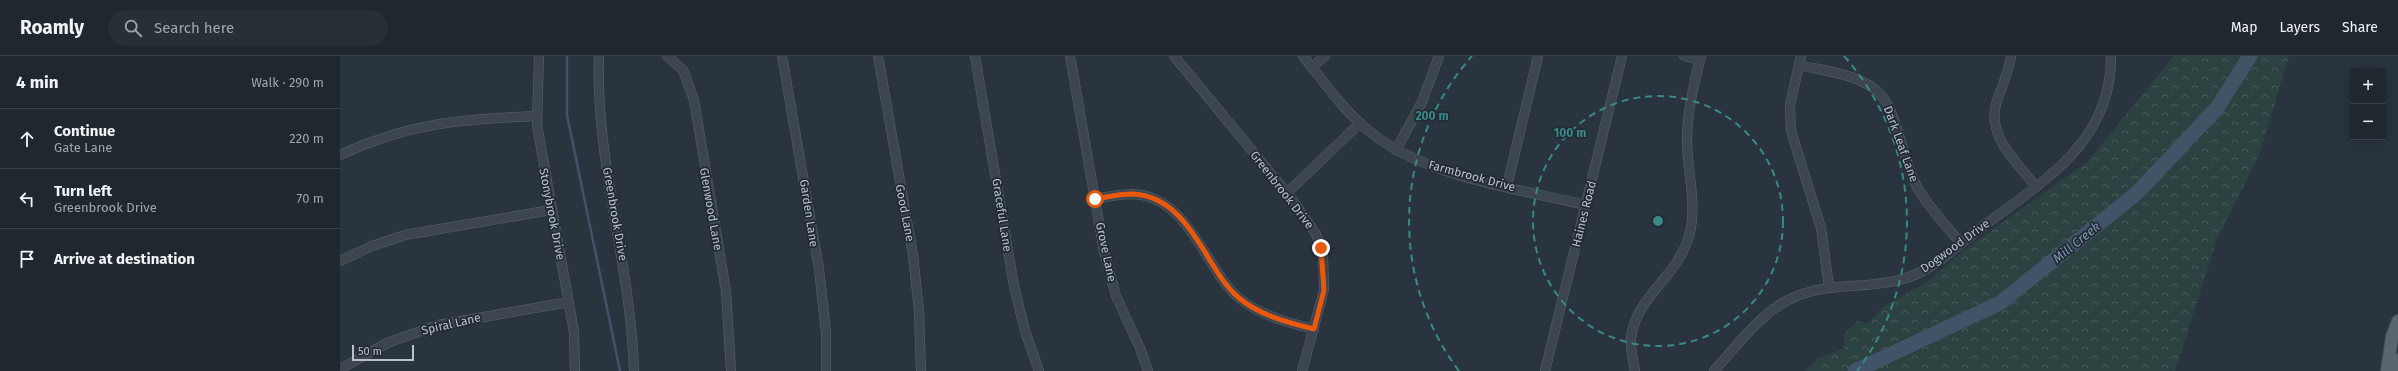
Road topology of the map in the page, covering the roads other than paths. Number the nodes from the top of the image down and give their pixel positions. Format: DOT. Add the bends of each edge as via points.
graph roads {
  1 [pos="539,56"];
  2 [pos="599,56"];
  3 [pos="667,56"];
  4 [pos="782,56"];
  5 [pos="878,56"];
  6 [pos="975,56"];
  7 [pos="1070,56"];
  8 [pos="1174,56"];
  9 [pos="1303,56"];
  10 [pos="1325,56"];
  11 [pos="1439,56"];
  12 [pos="1538,56"];
  13 [pos="1622,56"];
  14 [pos="1684,56"];
  15 [pos="2011,56"];
  16 [pos="2111,56"];
  17 [pos="1700,58"];
  18 [pos="1800,60"];
  19 [pos="1312,67"];
  20 [pos="536,116"];
  21 [pos="1360,123"];
  22 [pos="1396,150"];
  23 [pos="340,155"];
  24 [pos="1506,186"];
  25 [pos="2036,187"];
  26 [pos="1287,193"];
  27 [pos="1095,199"];
  28 [pos="1586,205"];
  29 [pos="551,210"];
  30 [pos="1961,244"];
  31 [pos="340,261"];
  32 [pos="1829,287"];
  33 [pos="569,302"];
  34 [pos="2398,323"];
  35 [pos="1314,329"];
  36 [pos="2398,360"];
  37 [pos="340,369"];
  38 [pos="575,371"];
  39 [pos="634,371"];
  40 [pos="731,371"];
  41 [pos="826,371"];
  42 [pos="921,371"];
  43 [pos="1039,371"];
  44 [pos="1148,371"];
  45 [pos="1302,371"];
  46 [pos="1544,371"];
  47 [pos="1635,371"];
  48 [pos="1714,371"];
  49 [pos="2387,371"];
  50 [pos="2397,371"];
  1 -- 20 [label="street, Stonybrook Drive"];
  2 -- 39 [label="street, Greenbrook Drive" via="602,140 625,272"];
  3 -- 40 [label="street, Glenwood Lane" via="683,70 694,100 726,291"];
  4 -- 41 [label="street, Garden Lane" via="819,269 826,333"];
  5 -- 42 [label="street, Good Lane" via="913,256 919,311"];
  6 -- 43 [label="street, Graceful Lane" via="1014,286 1025,331"];
  7 -- 27 [label="street, Grove Lane"];
  8 -- 26 [label="street, Greenbrook Drive"];
  9 -- 19 [label="street, Farmbrook Drive"];
  10 -- 19 [label="street"];
  11 -- 22 [label="street" via="1425,96"];
  12 -- 24 [label="street"];
  13 -- 28 [label="street, Haines Road"];
  14 -- 17 [label="street"];
  15 -- 25 [label="street" via="1996,105 1994,121 1999,138"];
  16 -- 25 [label="street, Dogwood Drive" via="2110,83 2094,126 2073,156"];
  17 -- 47 [label="street" via="1687,142 1692,223 1678,264 1646,302 1633,327 1631,350"];
  18 -- 30 [label="street, Dark Leaf Lane" via="1854,79 1881,94 1915,183"];
  18 -- 32 [label="street" via="1790,105 1791,131 1821,228"];
  19 -- 21 [label="street, Farmbrook Drive"];
  20 -- 23 [label="street" via="457,120 414,127 371,140"];
  20 -- 29 [label="street, Stonybrook Drive"];
  21 -- 22 [label="street, Farmbrook Drive"];
  21 -- 26 [label="street"];
  22 -- 24 [label="street, Farmbrook Drive" via="1440,169"];
  24 -- 28 [label="street, Farmbrook Drive"];
  25 -- 30 [label="street, Dogwood Drive"];
  26 -- 35 [label="street, Greenbrook Drive" via="1313,229 1323,255 1324,290"];
  27 -- 35 [label="street" via="1142,195 1168,206 1183,220 1222,279 1238,298 1272,316"];
  27 -- 44 [label="street, Grove Lane" via="1111,281"];
  28 -- 46 [label="street, Haines Road"];
  29 -- 31 [label="street" via="405,235 372,246"];
  29 -- 33 [label="street, Stonybrook Drive"];
  30 -- 32 [label="street, Dogwood Drive" via="1924,270 1902,279"];
  32 -- 48 [label="street, Dogwood Drive" via="1802,294 1776,308"];
  33 -- 37 [label="street, Spiral Lane" via="438,325 387,343"];
  33 -- 38 [label="street, Stonybrook Drive" via="574,332"];
  34 -- 49 [label="main road" via="2392,337"];
  35 -- 45 [label="street, Greenbrook Drive"];
  36 -- 50 [label="main road"];
}
